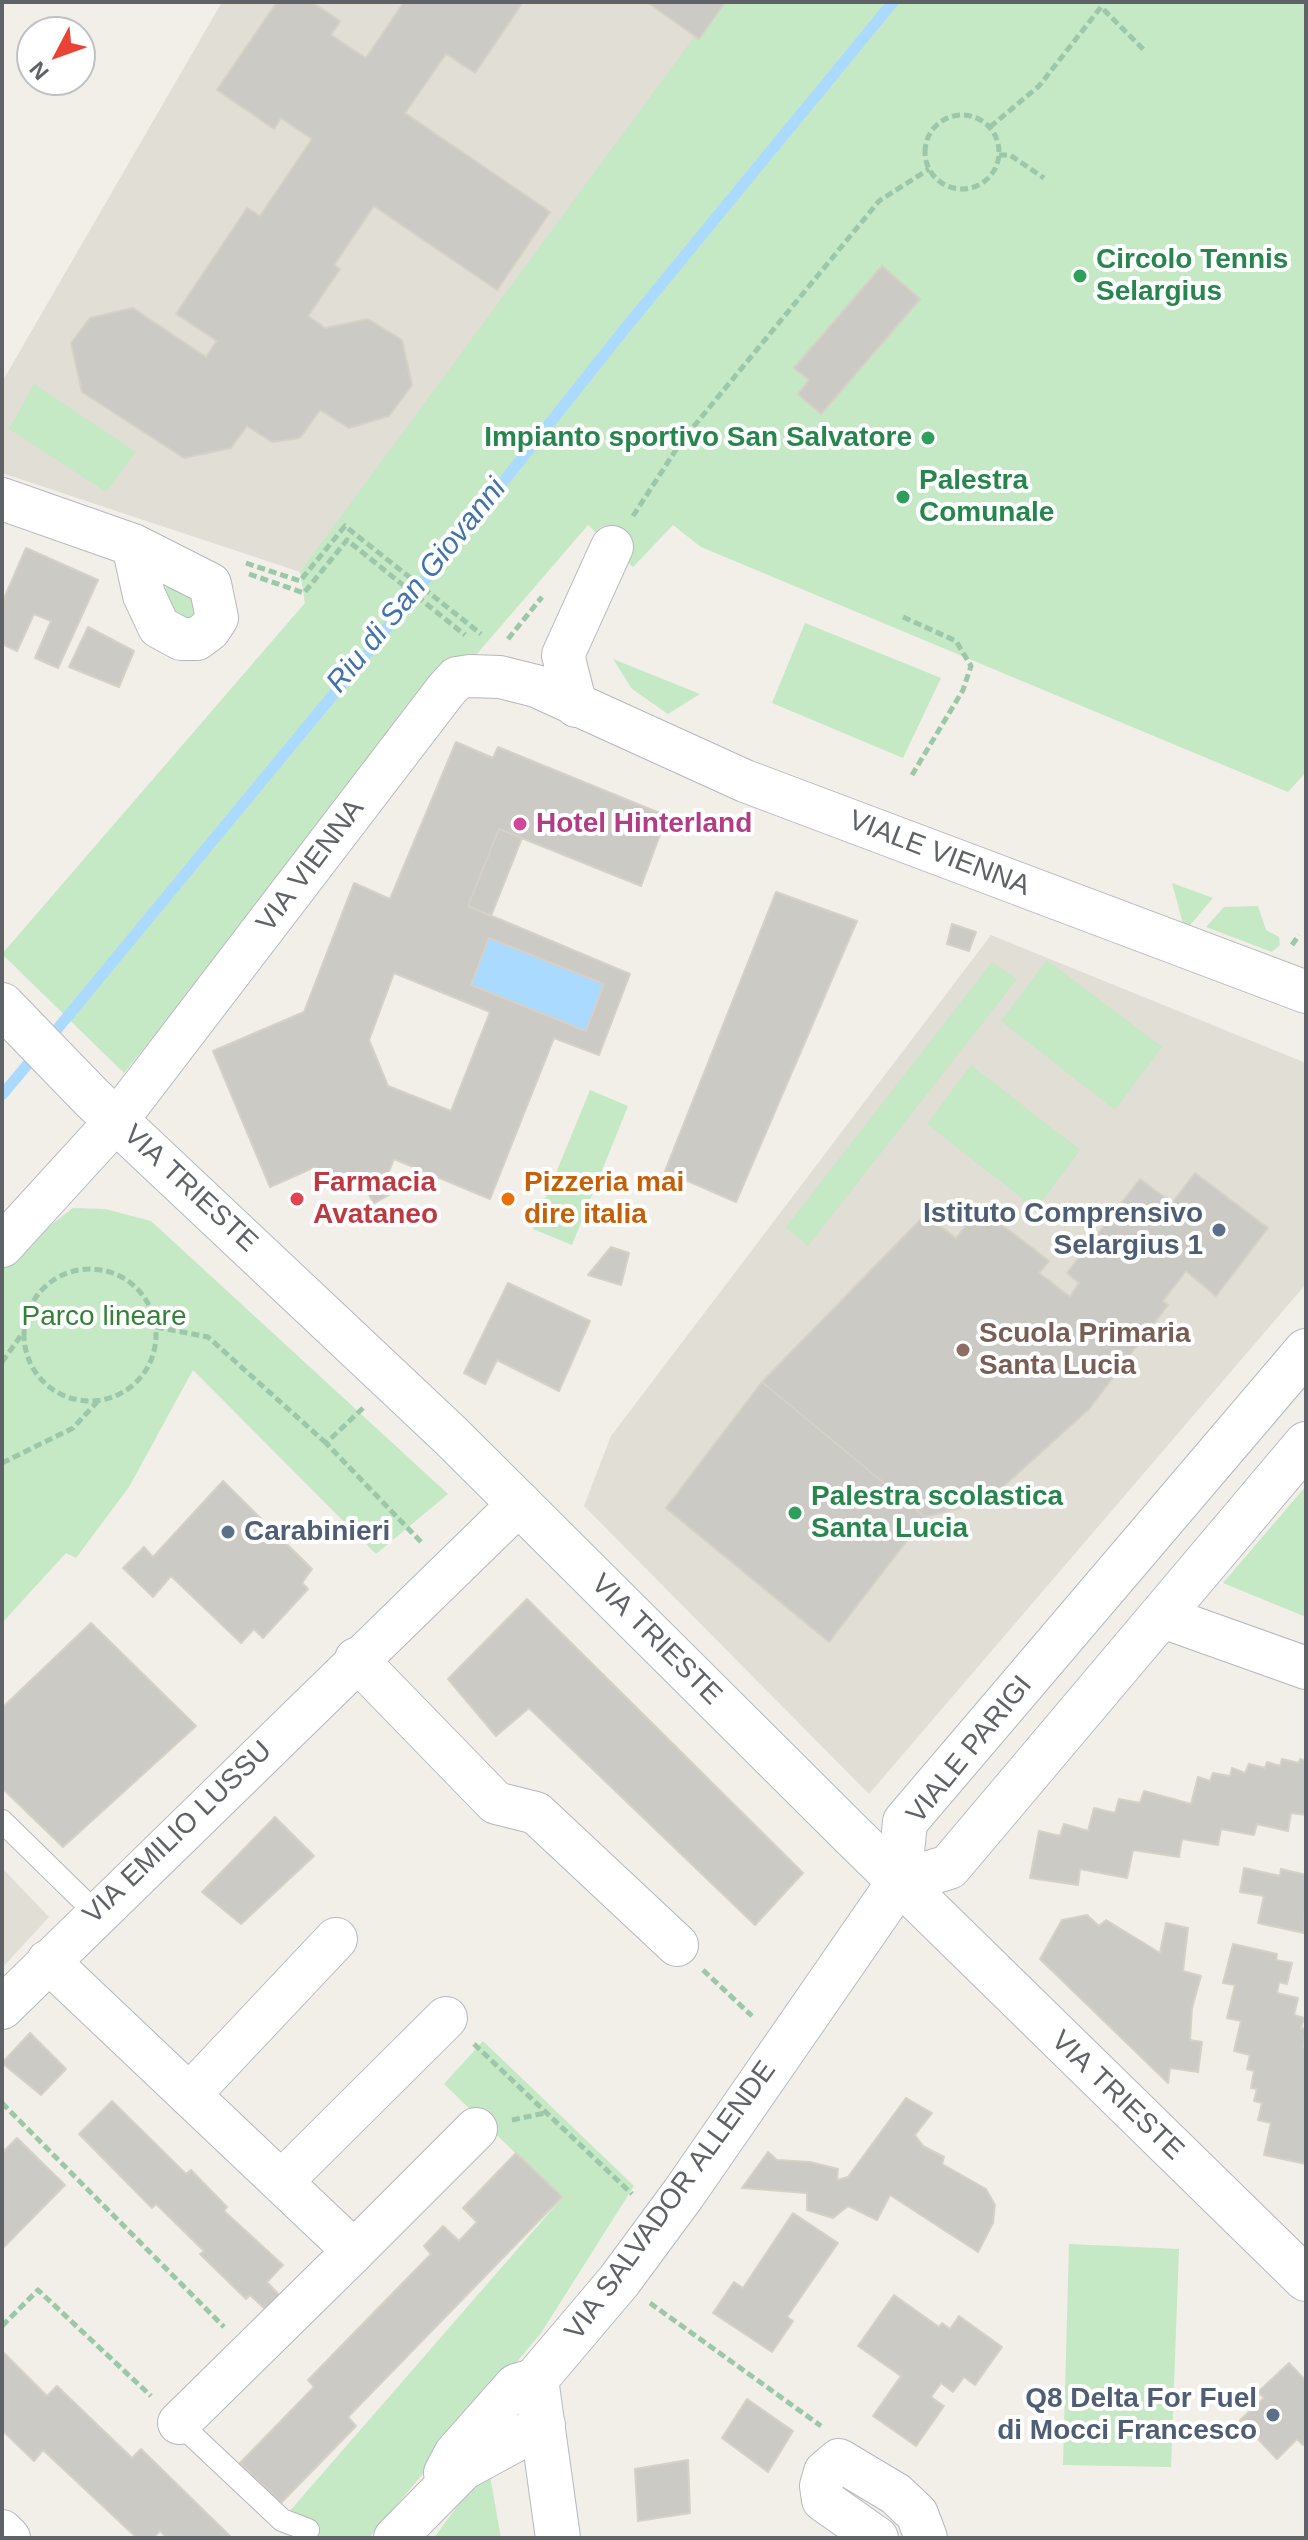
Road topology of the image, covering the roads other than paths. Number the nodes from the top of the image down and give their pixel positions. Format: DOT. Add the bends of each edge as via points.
graph roads {
  1 [pos="2,499"];
  2 [pos="133,545"];
  3 [pos="612,547"];
  4 [pos="536,686"];
  5 [pos="576,706"];
  6 [pos="1306,992"];
  7 [pos="2,1005"];
  8 [pos="104,1109"];
  9 [pos="2,1246"];
  10 [pos="1306,1351"];
  11 [pos="1306,1444"];
  12 [pos="520,1503"];
  13 [pos="1163,1617"];
  14 [pos="356,1659"];
  15 [pos="1306,1668"];
  16 [pos="2,1821"];
  17 [pos="899,1882"];
  18 [pos="96,1913"];
  19 [pos="336,1939"];
  20 [pos="677,1945"];
  21 [pos="48,1961"];
  22 [pos="2,2008"];
  23 [pos="446,2018"];
  24 [pos="189,2095"];
  25 [pos="476,2129"];
  26 [pos="281,2182"];
  27 [pos="354,2251"];
  28 [pos="1306,2279"];
  29 [pos="536,2379"];
  30 [pos="179,2423"];
  31 [pos="544,2425"];
  32 [pos="431,2503"];
  33 [pos="308,2530"];
  34 [pos="2,2531"];
  35 [pos="9,2538"];
  36 [pos="395,2538"];
  37 [pos="558,2538"];
  38 [pos="877,2538"];
  39 [pos="926,2538"];
  1 -- 2 [label="street"];
  3 -- 5 [label="street" via="563,655"];
  4 -- 5 [label="street, VIALE VIENNA"];
  4 -- 8 [label="street, VIA VIENNA" via="500,677 457,678"];
  5 -- 6 [label="street, VIALE VIENNA" via="745,781"];
  7 -- 8 [label="street, VIA TRIESTE"];
  8 -- 9 [label="street"];
  8 -- 12 [label="street, VIA TRIESTE"];
  10 -- 17 [label="street, VIALE PARIGI" via="905,1822"];
  11 -- 13 [label="street, VIALE PARIGI"];
  12 -- 14 [label="street, VIA EMILIO LUSSU"];
  12 -- 17 [label="street, VIA TRIESTE"];
  13 -- 15 [label="street"];
  13 -- 17 [label="street, VIALE PARIGI" via="949,1867"];
  14 -- 18 [label="street, VIA EMILIO LUSSU"];
  14 -- 20 [label="street" via="496,1803 536,1813"];
  16 -- 18 [label="lane"];
  17 -- 28 [label="street, VIA TRIESTE"];
  17 -- 29 [label="street, VIA SALVADOR ALLENDE" via="619,2281"];
  18 -- 21 [label="street, VIA EMILIO LUSSU"];
  19 -- 24 [label="street"];
  21 -- 22 [label="street, VIA EMILIO LUSSU"];
  21 -- 24 [label="street"];
  23 -- 26 [label="street"];
  24 -- 26 [label="street"];
  25 -- 27 [label="street"];
  26 -- 27 [label="street"];
  27 -- 30 [label="street"];
  29 -- 31 [label="street"];
  29 -- 32 [label="street, VIA SALVADOR ALLENDE" via="516,2385 455,2454"];
  30 -- 33 [label="lane" via="282,2520"];
  31 -- 32 [label="street, VIA SALVADOR ALLENDE" via="463,2469"];
  31 -- 37 [label="street"];
  32 -- 36 [label="street, VIA SALVADOR ALLENDE"];
  34 -- 35 [label="street"];
  38 -- 39 [label="street" via="823,2500 825,2472 839,2460 896,2494 917,2514"];
}
